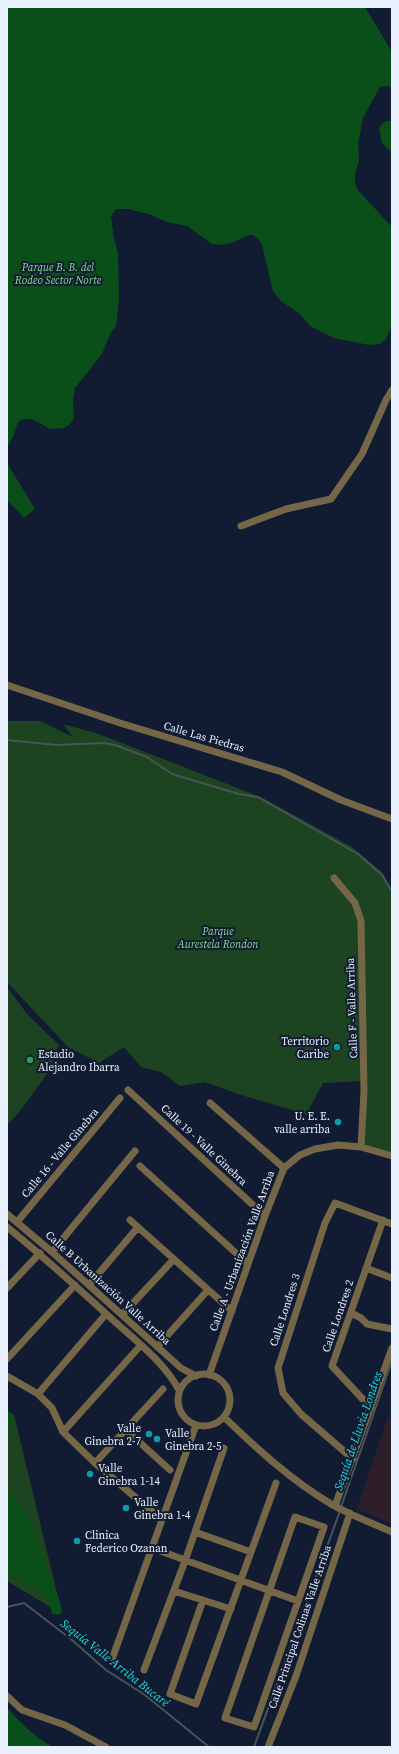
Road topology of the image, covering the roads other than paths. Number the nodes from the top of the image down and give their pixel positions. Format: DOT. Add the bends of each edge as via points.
graph roads {
  1 [pos="392,390"];
  2 [pos="241,526"];
  3 [pos="7,685"];
  4 [pos="392,818"];
  5 [pos="334,878"];
  6 [pos="128,1090"];
  7 [pos="120,1098"];
  8 [pos="210,1103"];
  9 [pos="361,1147"];
  10 [pos="135,1151"];
  11 [pos="392,1156"];
  12 [pos="140,1166"];
  13 [pos="284,1168"];
  14 [pos="7,1214"];
  15 [pos="265,1216"];
  16 [pos="130,1220"];
  17 [pos="383,1220"];
  18 [pos="17,1222"];
  19 [pos="392,1224"];
  20 [pos="7,1227"];
  21 [pos="138,1227"];
  22 [pos="52,1252"];
  23 [pos="40,1254"];
  24 [pos="174,1259"];
  25 [pos="248,1264"];
  26 [pos="366,1268"];
  27 [pos="392,1278"];
  28 [pos="75,1285"];
  29 [pos="89,1285"];
  30 [pos="7,1288"];
  31 [pos="208,1290"];
  32 [pos="232,1311"];
  33 [pos="351,1312"];
  34 [pos="106,1314"];
  35 [pos="122,1315"];
  36 [pos="392,1329"];
  37 [pos="141,1345"];
  38 [pos="157,1347"];
  39 [pos="392,1348"];
  40 [pos="7,1359"];
  41 [pos="210,1375"];
  42 [pos="7,1376"];
  43 [pos="196,1376"];
  44 [pos="163,1389"];
  45 [pos="179,1390"];
  46 [pos="38,1394"];
  47 [pos="371,1408"];
  48 [pos="224,1417"];
  49 [pos="196,1425"];
  50 [pos="126,1430"];
  51 [pos="63,1432"];
  52 [pos="224,1448"];
  53 [pos="353,1459"];
  54 [pos="95,1463"];
  55 [pos="170,1470"];
  56 [pos="276,1483"];
  57 [pos="335,1506"];
  58 [pos="350,1513"];
  59 [pos="162,1520"];
  60 [pos="195,1532"];
  61 [pos="392,1532"];
  62 [pos="152,1548"];
  63 [pos="251,1552"];
  64 [pos="185,1561"];
  65 [pos="241,1581"];
  66 [pos="174,1591"];
  67 [pos="269,1591"];
  68 [pos="203,1600"];
  69 [pos="298,1601"];
  70 [pos="231,1609"];
  71 [pos="111,1662"];
  72 [pos="144,1670"];
  73 [pos="7,1696"];
  74 [pos="106,1747"];
  75 [pos="268,1747"];
  1 -- 2 [label="street" via="362,454 331,499 286,509"];
  3 -- 4 [label="street, Calle Las Piedras" via="120,723 282,772 341,800"];
  5 -- 9 [label="street, Calle F - Valle Arriba" via="355,903 361,921 364,1091"];
  6 -- 15 [label="street, Calle 19 - Valle Ginebra"];
  7 -- 18 [label="street, Calle 16 - Valle Ginebra"];
  8 -- 13 [label="street"];
  9 -- 11 [label="street, Calle A - Urbanización Valle Arriba"];
  9 -- 13 [label="street, Calle A - Urbanización Valle Arriba" via="338,1145 315,1149 300,1155"];
  10 -- 22 [label="street"];
  12 -- 25 [label="street"];
  13 -- 15 [label="street, Calle A - Urbanización Valle Arriba"];
  14 -- 18 [label="street, Calle B Urbanización Valle Arriba"];
  15 -- 25 [label="street, Calle A - Urbanización Valle Arriba"];
  16 -- 21 [label="street"];
  17 -- 19 [label="street, Calle Londres 3"];
  17 -- 26 [label="street, Calle Londres 2"];
  17 -- 53 [label="street, Calle Londres 3" via="335,1203 325,1223 278,1368 283,1393 301,1414"];
  18 -- 22 [label="street, Calle B Urbanización Valle Arriba"];
  20 -- 23 [label="street, Calle B Urbanización Valle Arriba"];
  21 -- 24 [label="street"];
  21 -- 29 [label="street"];
  22 -- 29 [label="street, Calle B Urbanización Valle Arriba"];
  23 -- 28 [label="street, Calle B Urbanización Valle Arriba"];
  23 -- 30 [label="street"];
  24 -- 31 [label="street"];
  24 -- 35 [label="street"];
  25 -- 32 [label="street, Calle A - Urbanización Valle Arriba"];
  26 -- 27 [label="street"];
  26 -- 33 [label="street, Calle Londres 2"];
  28 -- 34 [label="street, Calle B Urbanización Valle Arriba"];
  28 -- 40 [label="street"];
  29 -- 35 [label="street, Calle B Urbanización Valle Arriba"];
  31 -- 32 [label="street"];
  31 -- 38 [label="street"];
  32 -- 41 [label="street, Calle A - Urbanización Valle Arriba"];
  33 -- 36 [label="street" via="367,1324"];
  33 -- 47 [label="street, Calle Londres 2" via="332,1366"];
  34 -- 37 [label="street, Calle B Urbanización Valle Arriba"];
  34 -- 46 [label="street"];
  35 -- 38 [label="street, Calle B Urbanización Valle Arriba"];
  37 -- 45 [label="street, Calle B Urbanización Valle Arriba" via="172,1377"];
  37 -- 51 [label="street"];
  38 -- 43 [label="street, Calle B Urbanización Valle Arriba" via="181,1368"];
  39 -- 47 [label="street"];
  41 -- 43 [label="street"];
  41 -- 48 [label="street" via="218,1378 228,1393 230,1402"];
  42 -- 46 [label="street"];
  43 -- 45 [label="street" via="187,1380"];
  44 -- 50 [label="street"];
  45 -- 49 [label="street" via="178,1406 182,1415"];
  46 -- 51 [label="street" via="52,1408"];
  47 -- 53 [label="street"];
  48 -- 49 [label="street" via="219,1422"];
  48 -- 57 [label="street" via="292,1477"];
  49 -- 59 [label="street"];
  50 -- 54 [label="street"];
  50 -- 55 [label="street"];
  51 -- 54 [label="street"];
  52 -- 60 [label="street"];
  53 -- 57 [label="street"];
  54 -- 59 [label="street"];
  56 -- 63 [label="street"];
  57 -- 58 [label="street"];
  58 -- 61 [label="street"];
  58 -- 75 [label="street, Calle Principal Colinas Valle Arriba" via="296,1676"];
  59 -- 62 [label="street"];
  60 -- 63 [label="street"];
  60 -- 64 [label="street"];
  62 -- 64 [label="street"];
  62 -- 71 [label="street"];
  63 -- 65 [label="street"];
  64 -- 65 [label="street"];
  64 -- 66 [label="street"];
  65 -- 67 [label="street"];
  65 -- 70 [label="street"];
  66 -- 68 [label="street"];
  66 -- 72 [label="street"];
  67 -- 69 [label="street"];
  67 -- 69 [label="street" via="295,1517 324,1527"];
  67 -- 69 [label="street" via="225,1718 254,1726"];
  68 -- 70 [label="street"];
  68 -- 70 [label="street" via="170,1694 196,1704"];
  73 -- 74 [label="street" via="22,1710 65,1725"];
}
